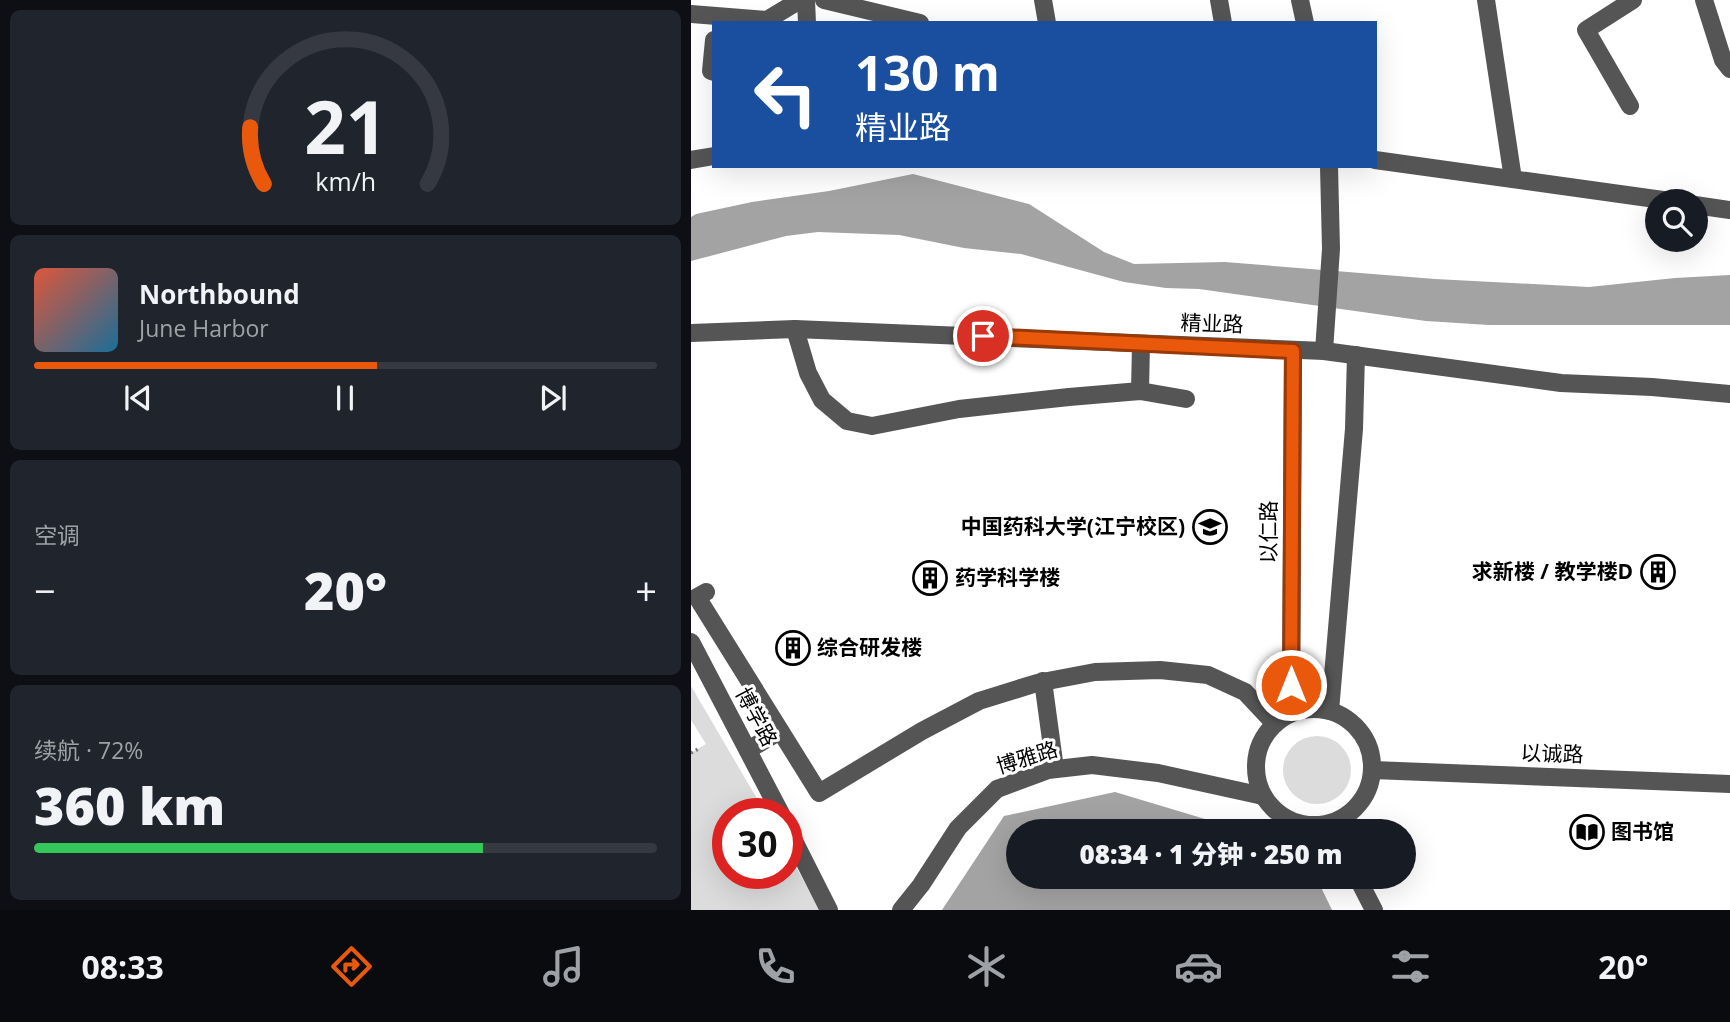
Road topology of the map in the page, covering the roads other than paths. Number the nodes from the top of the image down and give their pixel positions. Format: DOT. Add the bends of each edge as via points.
graph roads {
  1 [pos="799,0"];
  2 [pos="806,0"];
  3 [pos="824,0"];
  4 [pos="1043,0"];
  5 [pos="1219,0"];
  6 [pos="1300,0"];
  7 [pos="1486,0"];
  8 [pos="1613,0"];
  9 [pos="1622,0"];
  10 [pos="1633,0"];
  11 [pos="1704,0"];
  12 [pos="899,13"];
  13 [pos="691,14"];
  14 [pos="716,19"];
  15 [pos="807,21"];
  16 [pos="916,21"];
  17 [pos="1047,21"];
  18 [pos="1223,21"];
  19 [pos="1305,21"];
  20 [pos="1730,69"];
  21 [pos="1630,106"];
  22 [pos="712,156"];
  23 [pos="691,160"];
  24 [pos="1377,160"];
  25 [pos="1329,168"];
  26 [pos="1513,179"];
  27 [pos="1645,197"];
  28 [pos="1708,207"];
  29 [pos="1730,210"];
  30 [pos="795,329"];
  31 [pos="691,333"];
  32 [pos="1141,344"];
  33 [pos="1293,351"];
  34 [pos="1324,351"];
  35 [pos="1356,355"];
  36 [pos="1140,391"];
  37 [pos="1730,394"];
  38 [pos="1186,399"];
  39 [pos="698,596"];
  40 [pos="691,642"];
  41 [pos="1043,681"];
  42 [pos="1330,711"];
  43 [pos="1291,713"];
  44 [pos="1274,724"];
  45 [pos="780,731"];
  46 [pos="748,750"];
  47 [pos="1055,769"];
  48 [pos="1373,771"];
  49 [pos="1730,784"];
  50 [pos="1263,796"];
  51 [pos="773,798"];
  52 [pos="1289,819"];
  53 [pos="1343,819"];
  54 [pos="803,859"];
  55 [pos="1363,889"];
  56 [pos="829,910"];
  57 [pos="901,910"];
  58 [pos="1374,910"];
  1 -- 14 [label="street" via="767,20"];
  2 -- 15 [label="street"];
  3 -- 12 [label="street"];
  4 -- 17 [label="street"];
  5 -- 18 [label="street"];
  6 -- 19 [label="street"];
  7 -- 26 [label="street"];
  8 -- 9 [label="street"];
  10 -- 21 [label="street" via="1586,30"];
  11 -- 20 [label="street"];
  12 -- 16 [label="street"];
  13 -- 14 [label="street"];
  22 -- 23 [label="street"];
  24 -- 26 [label="street"];
  25 -- 34 [label="street" via="1331,248"];
  26 -- 27 [label="street"];
  28 -- 29 [label="street"];
  30 -- 31 [label="street, 精业路"];
  30 -- 32 [label="street, 精业路"];
  30 -- 36 [label="street" via="822,400 847,421 872,426 959,409"];
  32 -- 33 [label="street, 精业路"];
  32 -- 36 [label="street"];
  33 -- 34 [label="street, 精业路"];
  33 -- 43 [label="street, 以仁路"];
  34 -- 35 [label="street, 精业路"];
  35 -- 37 [label="street, 精业路" via="1561,383"];
  35 -- 42 [label="street"];
  36 -- 38 [label="street"];
  39 -- 45 [label="street"];
  40 -- 46 [label="street, 博学路"];
  41 -- 44 [label="street" via="1095,672 1160,670 1208,676 1245,692"];
  41 -- 45 [label="street" via="979,701 819,793"];
  41 -- 47 [label="street"];
  42 -- 43 [label="street"];
  42 -- 48 [label="street" via="1362,733 1371,751"];
  43 -- 44 [label="street"];
  44 -- 50 [label="street" via="1257,758"];
  45 -- 46 [label="street"];
  46 -- 51 [label="street, 博学路"];
  47 -- 50 [label="street, 博雅路" via="1092,765 1145,771"];
  47 -- 57 [label="street, 博雅路" via="997,789 958,828"];
  48 -- 49 [label="street, 以诚路"];
  48 -- 53 [label="street" via="1360,804"];
  50 -- 52 [label="street"];
  54 -- 56 [label="street"];
  55 -- 58 [label="street"];
}
